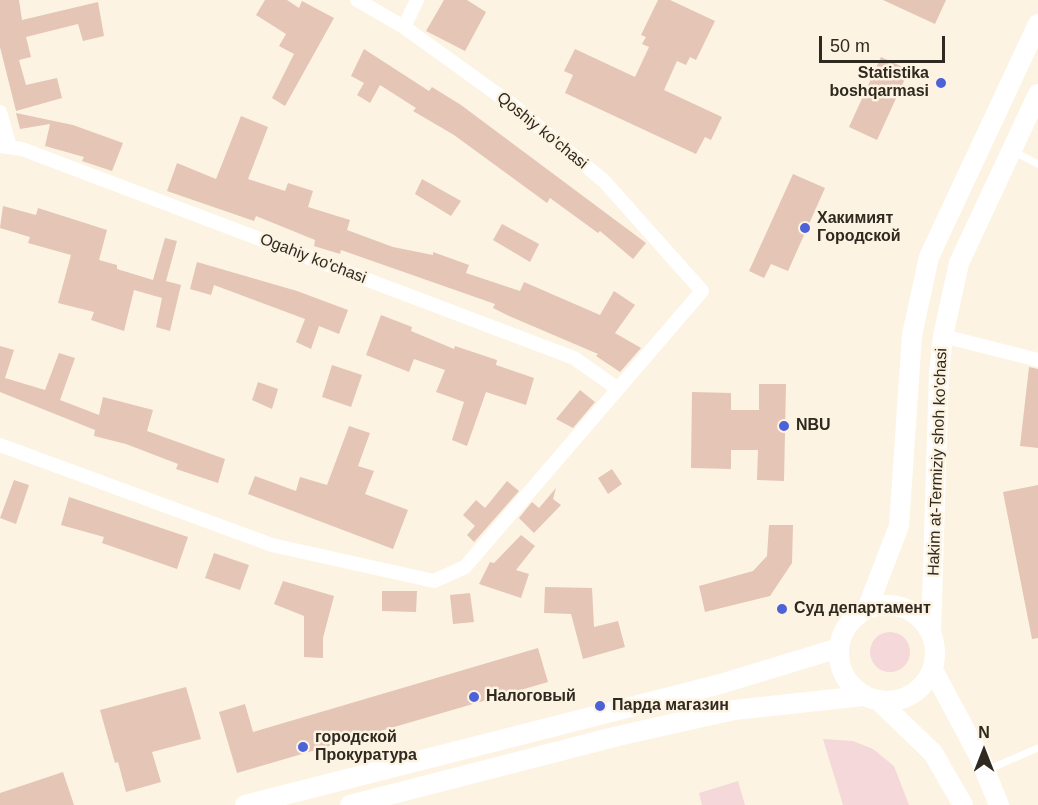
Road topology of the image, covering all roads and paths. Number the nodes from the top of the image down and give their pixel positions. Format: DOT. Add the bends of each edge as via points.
graph roads {
  1 [pos="357,0"];
  2 [pos="417,0"];
  3 [pos="1038,24"];
  4 [pos="404,27"];
  5 [pos="1038,94"];
  6 [pos="0,112"];
  7 [pos="5,147"];
  8 [pos="1012,150"];
  9 [pos="1038,164"];
  10 [pos="943,336"];
  11 [pos="1038,360"];
  12 [pos="618,389"];
  13 [pos="0,445"];
  14 [pos="867,609"];
  15 [pos="931,633"];
  16 [pos="839,648"];
  17 [pos="933,670"];
  18 [pos="871,698"];
  19 [pos="1038,748"];
  20 [pos="985,771"];
  21 [pos="245,805"];
  22 [pos="350,805"];
  23 [pos="963,805"];
  24 [pos="999,805"];
  1 -- 4 [label="street, Qoshiy ko'chasi"];
  2 -- 4 [label="street"];
  3 -- 14 [label="main road, Hakim at-Termiziy shoh ko'chasi" via="929,257 912,335 899,526"];
  4 -- 12 [label="street, Qoshiy ko'chasi" via="515,107 604,181 702,291"];
  5 -- 8 [label="main road, Hakim at-Termiziy shoh ko'chasi"];
  6 -- 7 [label="street"];
  7 -- 12 [label="street, Ogahiy ko'chasi" via="22,148 574,358"];
  8 -- 9 [label="lane"];
  8 -- 10 [label="main road, Hakim at-Termiziy shoh ko'chasi" via="959,263"];
  10 -- 11 [label="street"];
  10 -- 15 [label="main road, Hakim at-Termiziy shoh ko'chasi"];
  12 -- 13 [label="street" via="465,567 434,581 272,545"];
  14 -- 15 [label="main road" via="889,605 911,611"];
  14 -- 16 [label="main road" via="848,625"];
  15 -- 17 [label="main road" via="935,651"];
  16 -- 18 [label="main road" via="844,675 852,687"];
  16 -- 21 [label="main road" via="717,686"];
  17 -- 18 [label="main road" via="912,695 896,701"];
  17 -- 20 [label="main road"];
  18 -- 22 [label="main road" via="734,710"];
  18 -- 23 [label="main road" via="933,753"];
  19 -- 20 [label="lane"];
  20 -- 24 [label="main road"];
}
